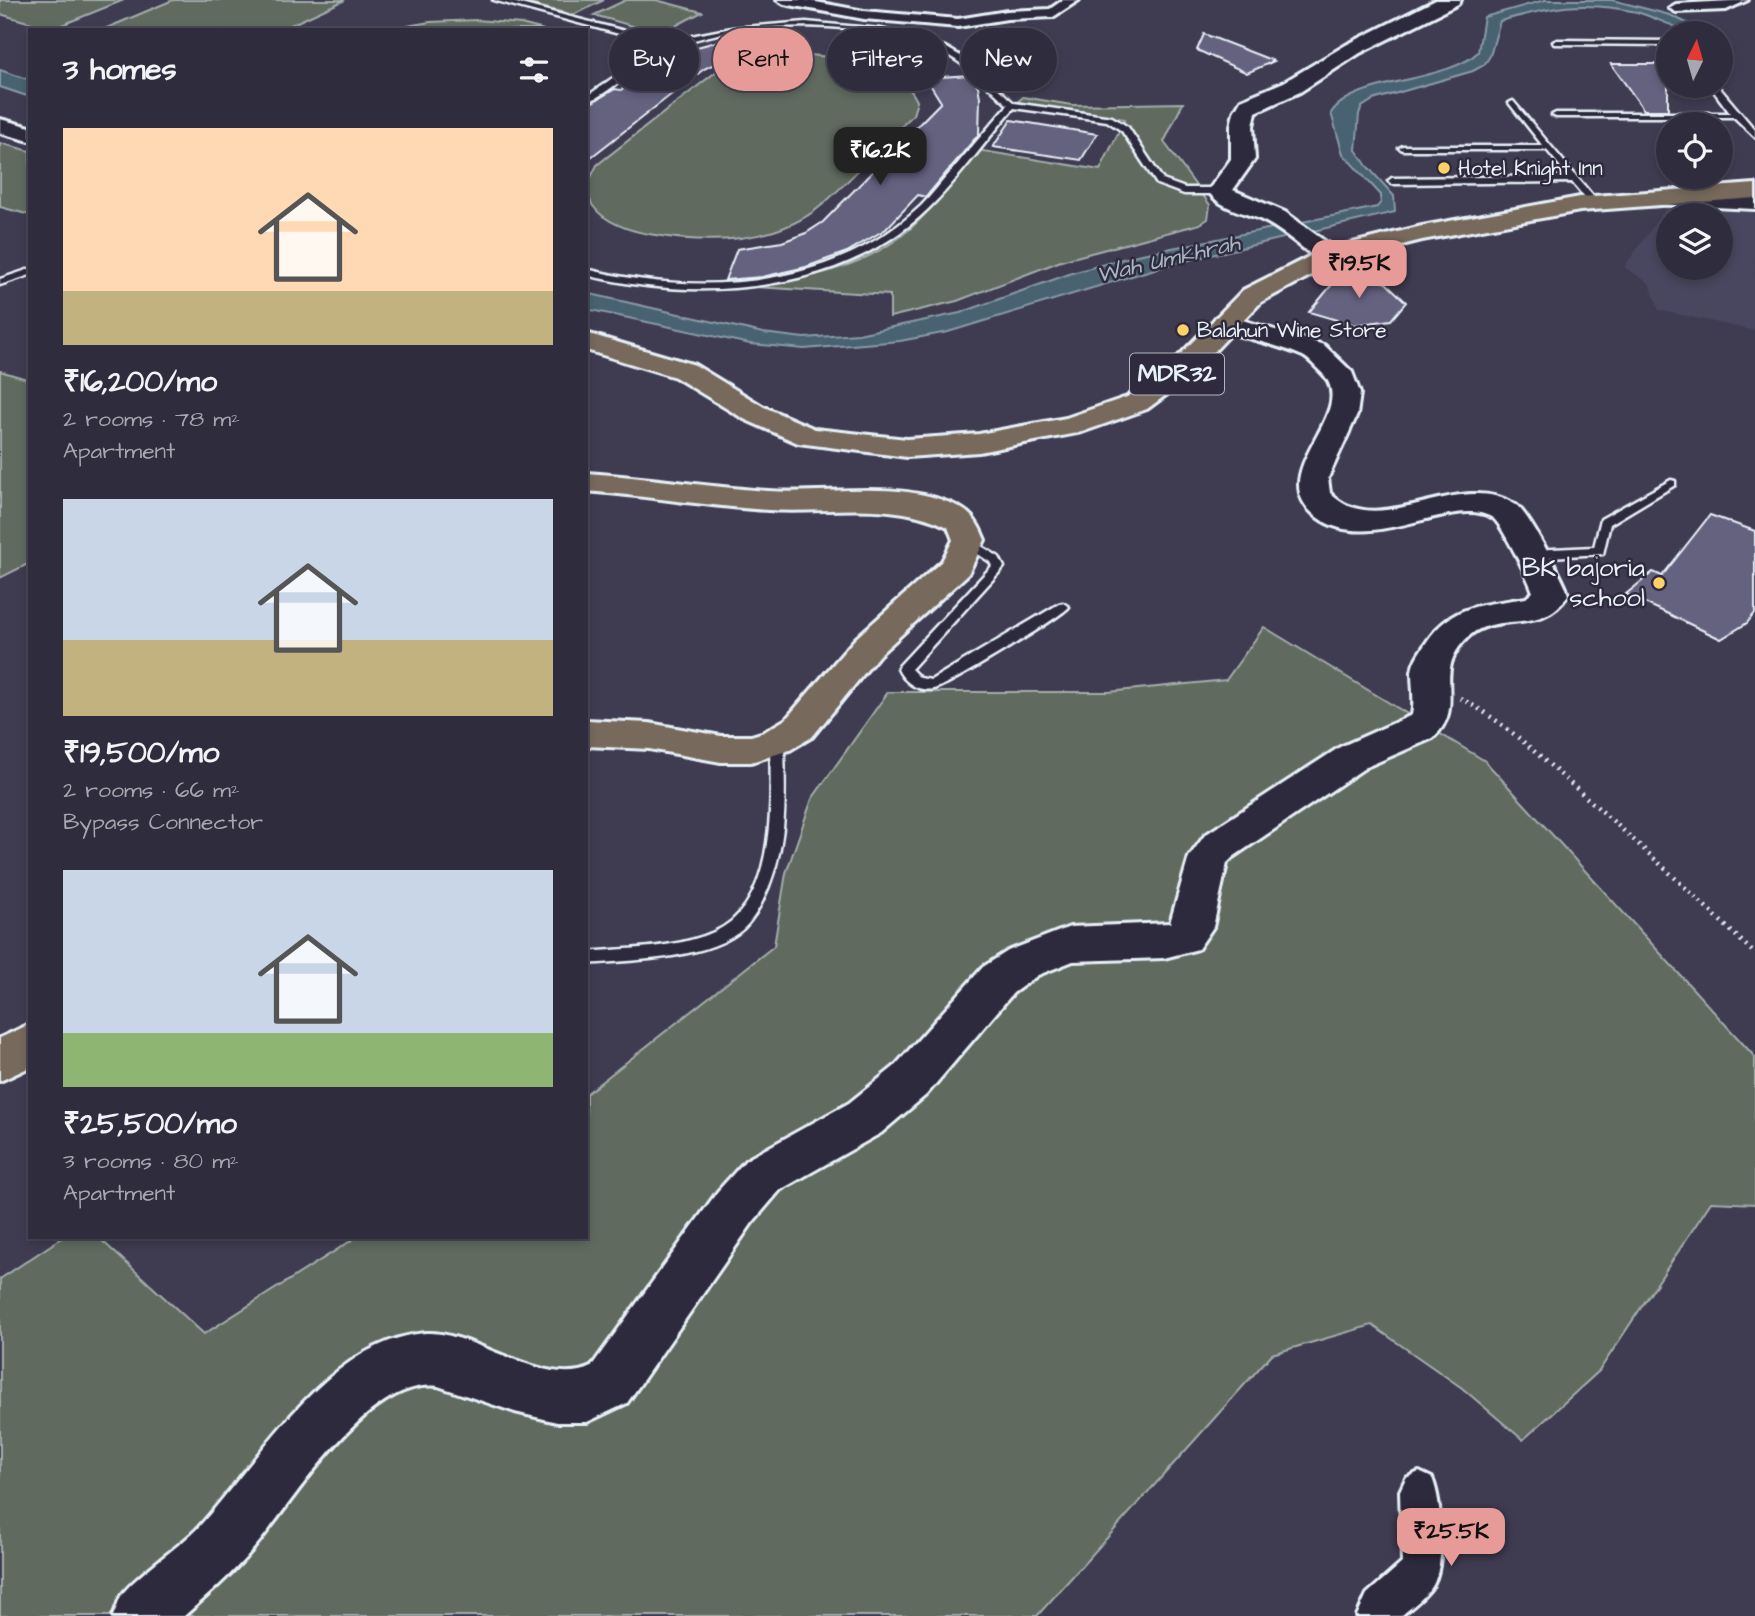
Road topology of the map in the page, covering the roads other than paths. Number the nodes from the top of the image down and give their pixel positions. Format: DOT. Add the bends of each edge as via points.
graph roads {
  1 [pos="497,0"];
  2 [pos="791,0"];
  3 [pos="1072,0"];
  4 [pos="1451,0"];
  5 [pos="1741,0"];
  6 [pos="908,6"];
  7 [pos="1676,8"];
  8 [pos="884,18"];
  9 [pos="609,30"];
  10 [pos="699,38"];
  11 [pos="1557,42"];
  12 [pos="1656,43"];
  13 [pos="609,85"];
  14 [pos="1723,98"];
  15 [pos="588,100"];
  16 [pos="1513,103"];
  17 [pos="1012,105"];
  18 [pos="1556,115"];
  19 [pos="1736,115"];
  20 [pos="0,126"];
  21 [pos="28,133"];
  22 [pos="1755,135"];
  23 [pos="1403,148"];
  24 [pos="1549,148"];
  25 [pos="1574,178"];
  26 [pos="1392,181"];
  27 [pos="1220,191"];
  28 [pos="1755,191"];
  29 [pos="1661,198"];
  30 [pos="1755,202"];
  31 [pos="1594,203"];
  32 [pos="1318,248"];
  33 [pos="588,272"];
  34 [pos="28,273"];
  35 [pos="0,282"];
  36 [pos="1226,323"];
  37 [pos="588,342"];
  38 [pos="594,480"];
  39 [pos="1671,482"];
  40 [pos="970,542"];
  41 [pos="1530,554"];
  42 [pos="1063,607"];
  43 [pos="588,733"];
  44 [pos="777,741"];
  45 [pos="588,958"];
  46 [pos="28,1044"];
  47 [pos="0,1062"];
  48 [pos="1419,1491"];
  49 [pos="142,1616"];
  50 [pos="1377,1616"];
  1 -- 9 [label="lane"];
  2 -- 8 [label="street"];
  3 -- 8 [label="street" via="1053,13 972,22"];
  4 -- 27 [label="street" via="1292,87 1249,105 1242,125 1243,159"];
  5 -- 7 [label="street" via="1726,6"];
  6 -- 8 [label="street"];
  10 -- 17 [label="lane" via="772,26 891,34 941,48 962,60"];
  11 -- 12 [label="lane"];
  13 -- 15 [label="lane"];
  14 -- 19 [label="lane"];
  16 -- 24 [label="lane"];
  17 -- 27 [label="lane" via="1109,119 1125,130 1160,182 1184,191"];
  17 -- 33 [label="lane" via="924,208 874,246 838,264 752,285 663,285"];
  18 -- 19 [label="lane"];
  19 -- 22 [label="lane"];
  20 -- 21 [label="street"];
  23 -- 24 [label="lane"];
  24 -- 25 [label="lane"];
  25 -- 26 [label="lane"];
  25 -- 31 [label="lane"];
  27 -- 32 [label="street" via="1285,223"];
  28 -- 29 [label="main road, MDR32"];
  29 -- 30 [label="street"];
  29 -- 31 [label="main road, MDR32"];
  31 -- 32 [label="main road, MDR32"];
  32 -- 36 [label="main road, MDR32" via="1252,296"];
  34 -- 35 [label="lane"];
  36 -- 37 [label="main road, MDR32" via="1165,384 1119,411 1032,434 907,448 809,437 754,413 685,371"];
  36 -- 41 [label="street" via="1314,351 1339,373 1346,390 1344,414 1314,473 1314,493 1326,509 1371,522 1485,504 1509,516"];
  38 -- 40 [label="main road" via="774,501 905,502 930,507 959,521"];
  39 -- 41 [label="lane" via="1605,522 1599,551"];
  40 -- 42 [label="lane" via="998,567 904,669 913,680 932,685"];
  40 -- 44 [label="main road" via="956,567 867,648 799,728"];
  41 -- 49 [label="street" via="1551,595 1536,608 1473,618 1445,640 1433,659 1429,721 1353,757 1219,846 1209,857 1192,928 1183,937 1070,944 1023,963 998,980 910,1081 865,1118 763,1175 609,1385 586,1396 552,1397 428,1359 387,1371 356,1389 331,1412 214,1552"];
  43 -- 44 [label="main road" via="649,736 721,749 751,749"];
  44 -- 45 [label="lane" via="778,823 769,864 754,906 734,929 711,940 656,951"];
  46 -- 47 [label="main road"];
  48 -- 50 [label="street" via="1421,1567"];
}
